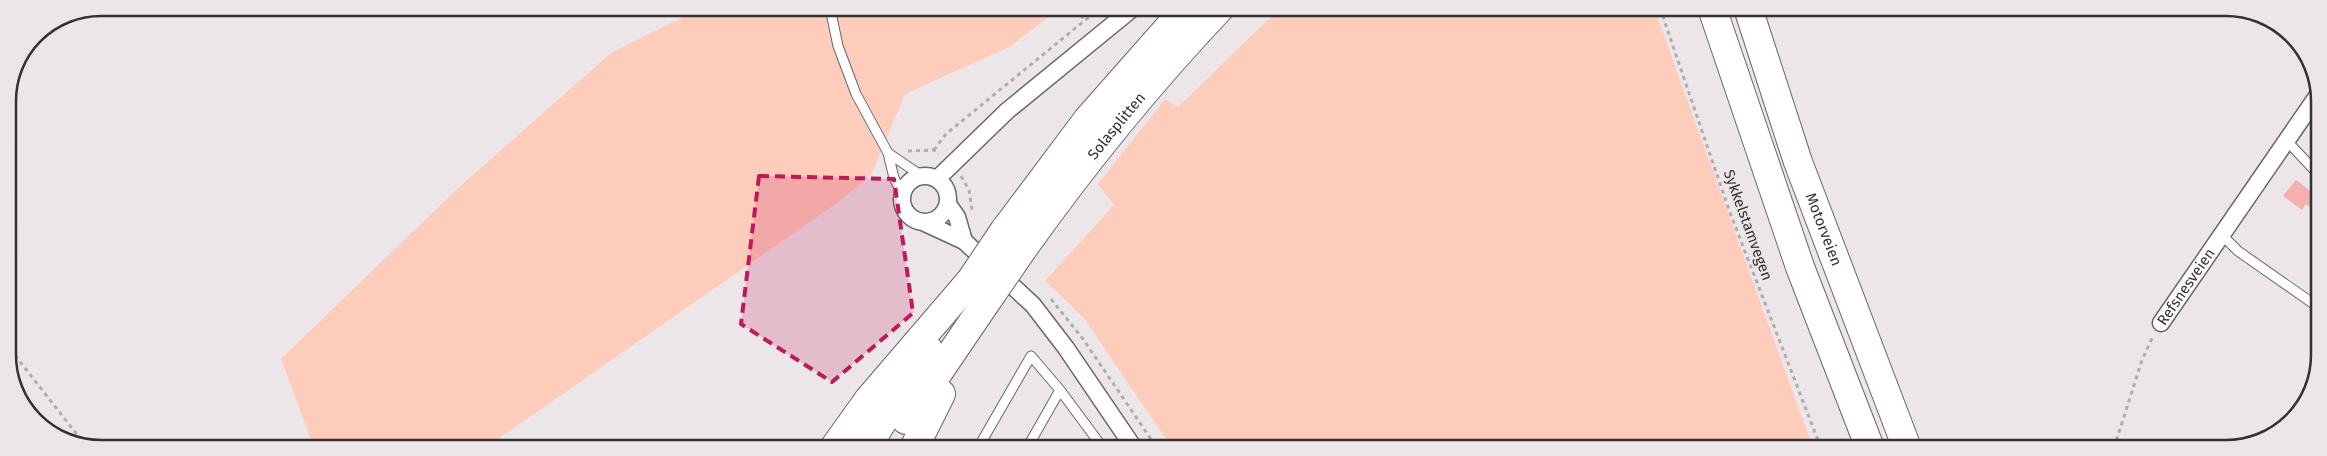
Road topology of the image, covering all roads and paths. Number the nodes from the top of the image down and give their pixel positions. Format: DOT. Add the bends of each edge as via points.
graph roads {
  1 [pos="832,16"];
  2 [pos="1081,16"];
  3 [pos="1090,16"];
  4 [pos="1123,16"];
  5 [pos="1179,16"];
  6 [pos="1212,16"];
  7 [pos="1663,16"];
  8 [pos="1714,16"];
  9 [pos="1751,16"];
  10 [pos="1084,21"];
  11 [pos="2311,105"];
  12 [pos="2287,141"];
  13 [pos="934,150"];
  14 [pos="906,151"];
  15 [pos="888,153"];
  16 [pos="946,160"];
  17 [pos="2311,167"];
  18 [pos="929,177"];
  19 [pos="902,194"];
  20 [pos="948,204"];
  21 [pos="925,223"];
  22 [pos="2222,235"];
  23 [pos="964,241"];
  24 [pos="981,287"];
  25 [pos="2311,302"];
  26 [pos="2161,323"];
  27 [pos="16,357"];
  28 [pos="1060,390"];
  29 [pos="79,437"];
  30 [pos="840,440"];
  31 [pos="871,440"];
  32 [pos="892,440"];
  33 [pos="917,440"];
  34 [pos="983,440"];
  35 [pos="1032,440"];
  36 [pos="1097,440"];
  37 [pos="1129,440"];
  38 [pos="1818,440"];
  39 [pos="1867,440"];
  40 [pos="1904,440"];
  41 [pos="2117,440"];
  1 -- 15 [label="lane" via="838,46 856,94"];
  2 -- 10 [label="path"];
  3 -- 10 [label="path"];
  4 -- 18 [label="street"];
  5 -- 24 [label="highway, Solasplitten, bridge" via="1052,165 1004,230"];
  6 -- 24 [label="highway, Solasplitten, bridge" via="1112,129 1022,250"];
  7 -- 38 [label="path, Sykkelstamvegen" via="1733,219"];
  8 -- 39 [label="highway" via="1800,267"];
  9 -- 40 [label="highway, Motorveien" via="1798,162"];
  10 -- 13 [label="path" via="946,134"];
  11 -- 12 [label="street, Refsnesveien"];
  12 -- 17 [label="lane"];
  12 -- 22 [label="street, Refsnesveien"];
  13 -- 14 [label="path"];
  13 -- 16 [label="path"];
  15 -- 18 [label="lane"];
  15 -- 19 [label="lane"];
  18 -- 19 [label="street" via="909,182"];
  18 -- 20 [label="street" via="946,190"];
  19 -- 21 [label="street" via="904,210 916,221"];
  20 -- 21 [label="street" via="942,215"];
  20 -- 23 [label="street" via="957,217"];
  21 -- 23 [label="street"];
  22 -- 25 [label="lane" via="2238,251"];
  22 -- 26 [label="street, Refsnesveien"];
  23 -- 37 [label="street" via="1050,325"];
  24 -- 30 [label="highway" via="869,399"];
  24 -- 31 [label="highway"];
  24 -- 32 [label="highway"];
  24 -- 33 [label="highway"];
  26 -- 41 [label="path, Refsnesveien" via="2142,360"];
  27 -- 29 [label="path"];
  28 -- 34 [label="lane" via="1030,356"];
  28 -- 35 [label="lane"];
  28 -- 36 [label="lane"];
}
